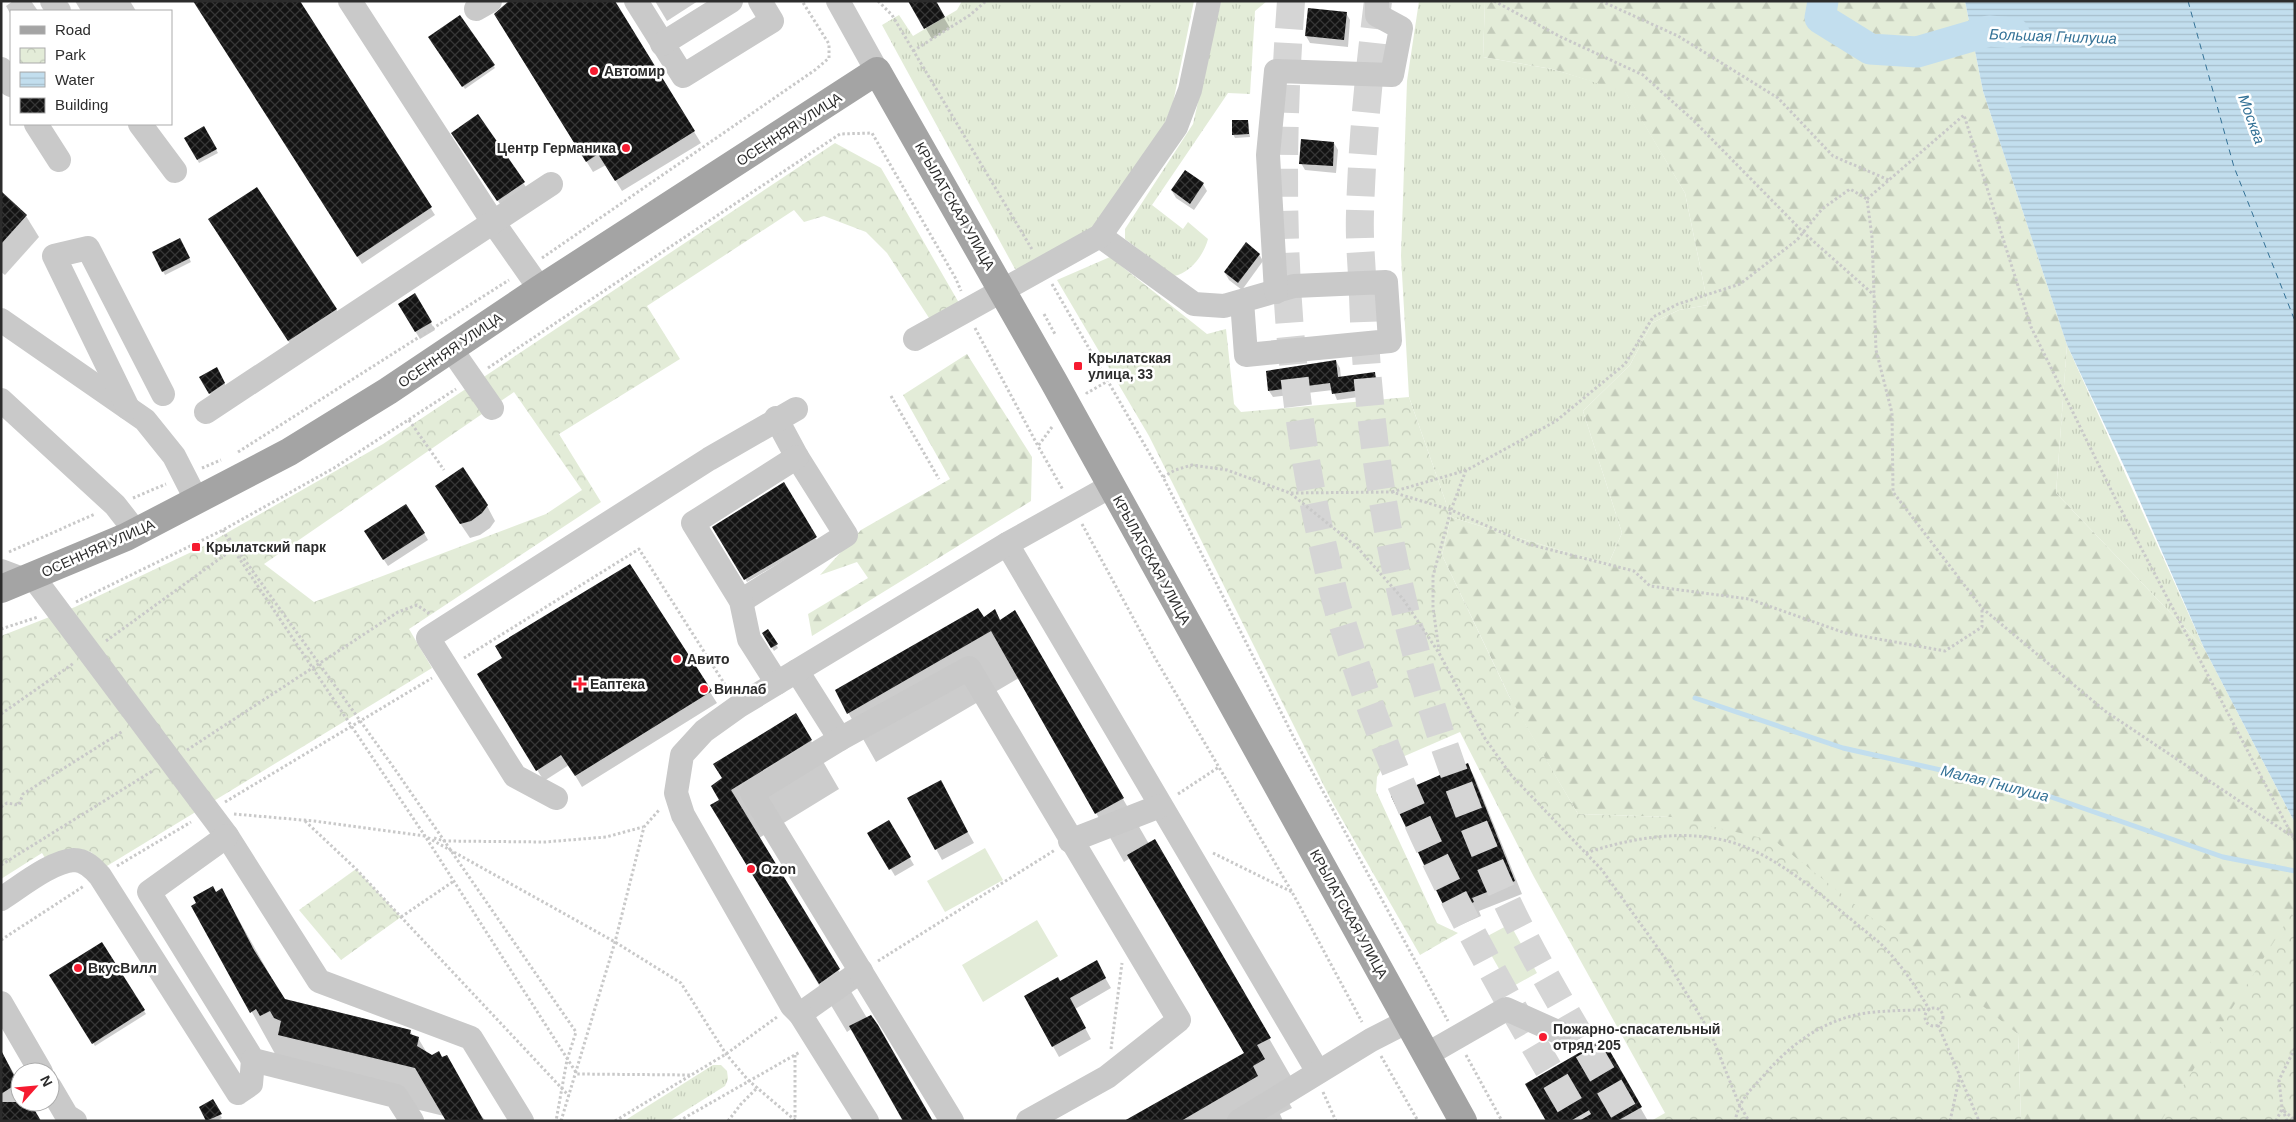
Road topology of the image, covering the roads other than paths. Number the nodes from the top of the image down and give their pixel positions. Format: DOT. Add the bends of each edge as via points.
graph roads {
  1 [pos="350,1"];
  2 [pos="636,1"];
  3 [pos="732,1"];
  4 [pos="760,1"];
  5 [pos="838,1"];
  6 [pos="1209,1"];
  7 [pos="1376,1"];
  8 [pos="662,44"];
  9 [pos="1,70"];
  10 [pos="877,71"];
  11 [pos="10,84"];
  12 [pos="37,125"];
  13 [pos="141,125"];
  14 [pos="59,160"];
  15 [pos="175,171"];
  16 [pos="551,184"];
  17 [pos="493,222"];
  18 [pos="1100,236"];
  19 [pos="533,279"];
  20 [pos="1002,290"];
  21 [pos="1276,292"];
  22 [pos="1242,301"];
  23 [pos="1,320"];
  24 [pos="915,339"];
  25 [pos="451,349"];
  26 [pos="163,394"];
  27 [pos="1,400"];
  28 [pos="128,408"];
  29 [pos="492,408"];
  30 [pos="206,412"];
  31 [pos="797,457"];
  32 [pos="1111,486"];
  33 [pos="197,501"];
  34 [pos="136,532"];
  35 [pos="1007,544"];
  36 [pos="15,579"];
  37 [pos="741,601"];
  38 [pos="797,671"];
  39 [pos="776,683"];
  40 [pos="840,739"];
  41 [pos="556,798"];
  42 [pos="1160,806"];
  43 [pos="227,836"];
  44 [pos="1070,840"];
  45 [pos="1,898"];
  46 [pos="861,971"];
  47 [pos="1,1003"];
  48 [pos="796,1010"];
  49 [pos="1408,1021"];
  50 [pos="1560,1033"];
  51 [pos="1426,1055"];
  52 [pos="253,1060"];
  53 [pos="35,1062"];
  54 [pos="1318,1072"];
  55 [pos="60,1104"];
  56 [pos="1062,1112"];
  57 [pos="75,1121"];
  58 [pos="412,1121"];
  59 [pos="522,1121"];
  60 [pos="867,1121"];
  61 [pos="952,1121"];
  62 [pos="1028,1121"];
  63 [pos="1239,1121"];
  64 [pos="1463,1121"];
  1 -- 17 [label="street"];
  2 -- 8 [label="street"];
  3 -- 8 [label="street"];
  4 -- 8 [label="street" via="772,22 683,76"];
  5 -- 10 [label="street, КРЫЛАТСКАЯ УЛИЦА"];
  6 -- 18 [label="street" via="1190,90 1176,127"];
  7 -- 21 [label="street" via="1377,15 1401,28 1392,74 1276,71 1268,155"];
  9 -- 11 [label="street"];
  10 -- 19 [label="main road, ОСЕННЯЯ УЛИЦА"];
  10 -- 20 [label="main road, КРЫЛАТСКАЯ УЛИЦА"];
  12 -- 14 [label="street"];
  13 -- 15 [label="street"];
  16 -- 17 [label="street"];
  17 -- 19 [label="street"];
  17 -- 30 [label="street"];
  18 -- 20 [label="street"];
  18 -- 22 [label="street" via="1194,304 1224,306"];
  19 -- 25 [label="main road, ОСЕННЯЯ УЛИЦА"];
  20 -- 24 [label="street"];
  20 -- 32 [label="main road, КРЫЛАТСКАЯ УЛИЦА"];
  21 -- 22 [label="street"];
  21 -- 22 [label="street" via="1294,286 1386,282 1390,340 1246,355"];
  23 -- 28 [label="street"];
  25 -- 29 [label="street"];
  25 -- 33 [label="main road, ОСЕННЯЯ УЛИЦА" via="289,452"];
  26 -- 28 [label="street" via="88,248 54,256"];
  27 -- 34 [label="street" via="115,505"];
  28 -- 33 [label="street" via="145,420 174,456"];
  31 -- 37 [label="street" via="693,523"];
  31 -- 37 [label="street" via="846,535"];
  31 -- 41 [label="street" via="786,414 700,464 428,638 515,776"];
  32 -- 35 [label="street"];
  32 -- 49 [label="main road, КРЫЛАТСКАЯ УЛИЦА"];
  33 -- 34 [label="main road, ОСЕННЯЯ УЛИЦА"];
  34 -- 36 [label="main road, ОСЕННЯЯ УЛИЦА"];
  35 -- 38 [label="street"];
  35 -- 42 [label="street"];
  36 -- 43 [label="street" via="59,610"];
  37 -- 39 [label="street" via="749,639"];
  38 -- 39 [label="street"];
  38 -- 40 [label="street"];
  39 -- 48 [label="street" via="704,731 682,755 676,793 683,815"];
  40 -- 44 [label="street" via="969,668"];
  40 -- 46 [label="street" via="752,793"];
  42 -- 44 [label="street"];
  42 -- 54 [label="street"];
  43 -- 52 [label="street" via="149,892"];
  43 -- 59 [label="street" via="318,981 471,1038"];
  44 -- 56 [label="street" via="1179,1020"];
  45 -- 52 [label="street" via="61,863 75,860 90,865 238,1093 251,1084"];
  46 -- 48 [label="street"];
  46 -- 61 [label="street"];
  47 -- 53 [label="street"];
  48 -- 60 [label="street"];
  49 -- 51 [label="main road, КРЫЛАТСКАЯ УЛИЦА"];
  49 -- 54 [label="street"];
  50 -- 51 [label="street" via="1506,1009"];
  51 -- 64 [label="main road, КРЫЛАТСКАЯ УЛИЦА"];
  52 -- 58 [label="street" via="396,1096"];
  54 -- 63 [label="street"];
  55 -- 57 [label="street" via="67,1116"];
  56 -- 62 [label="street"];
}
